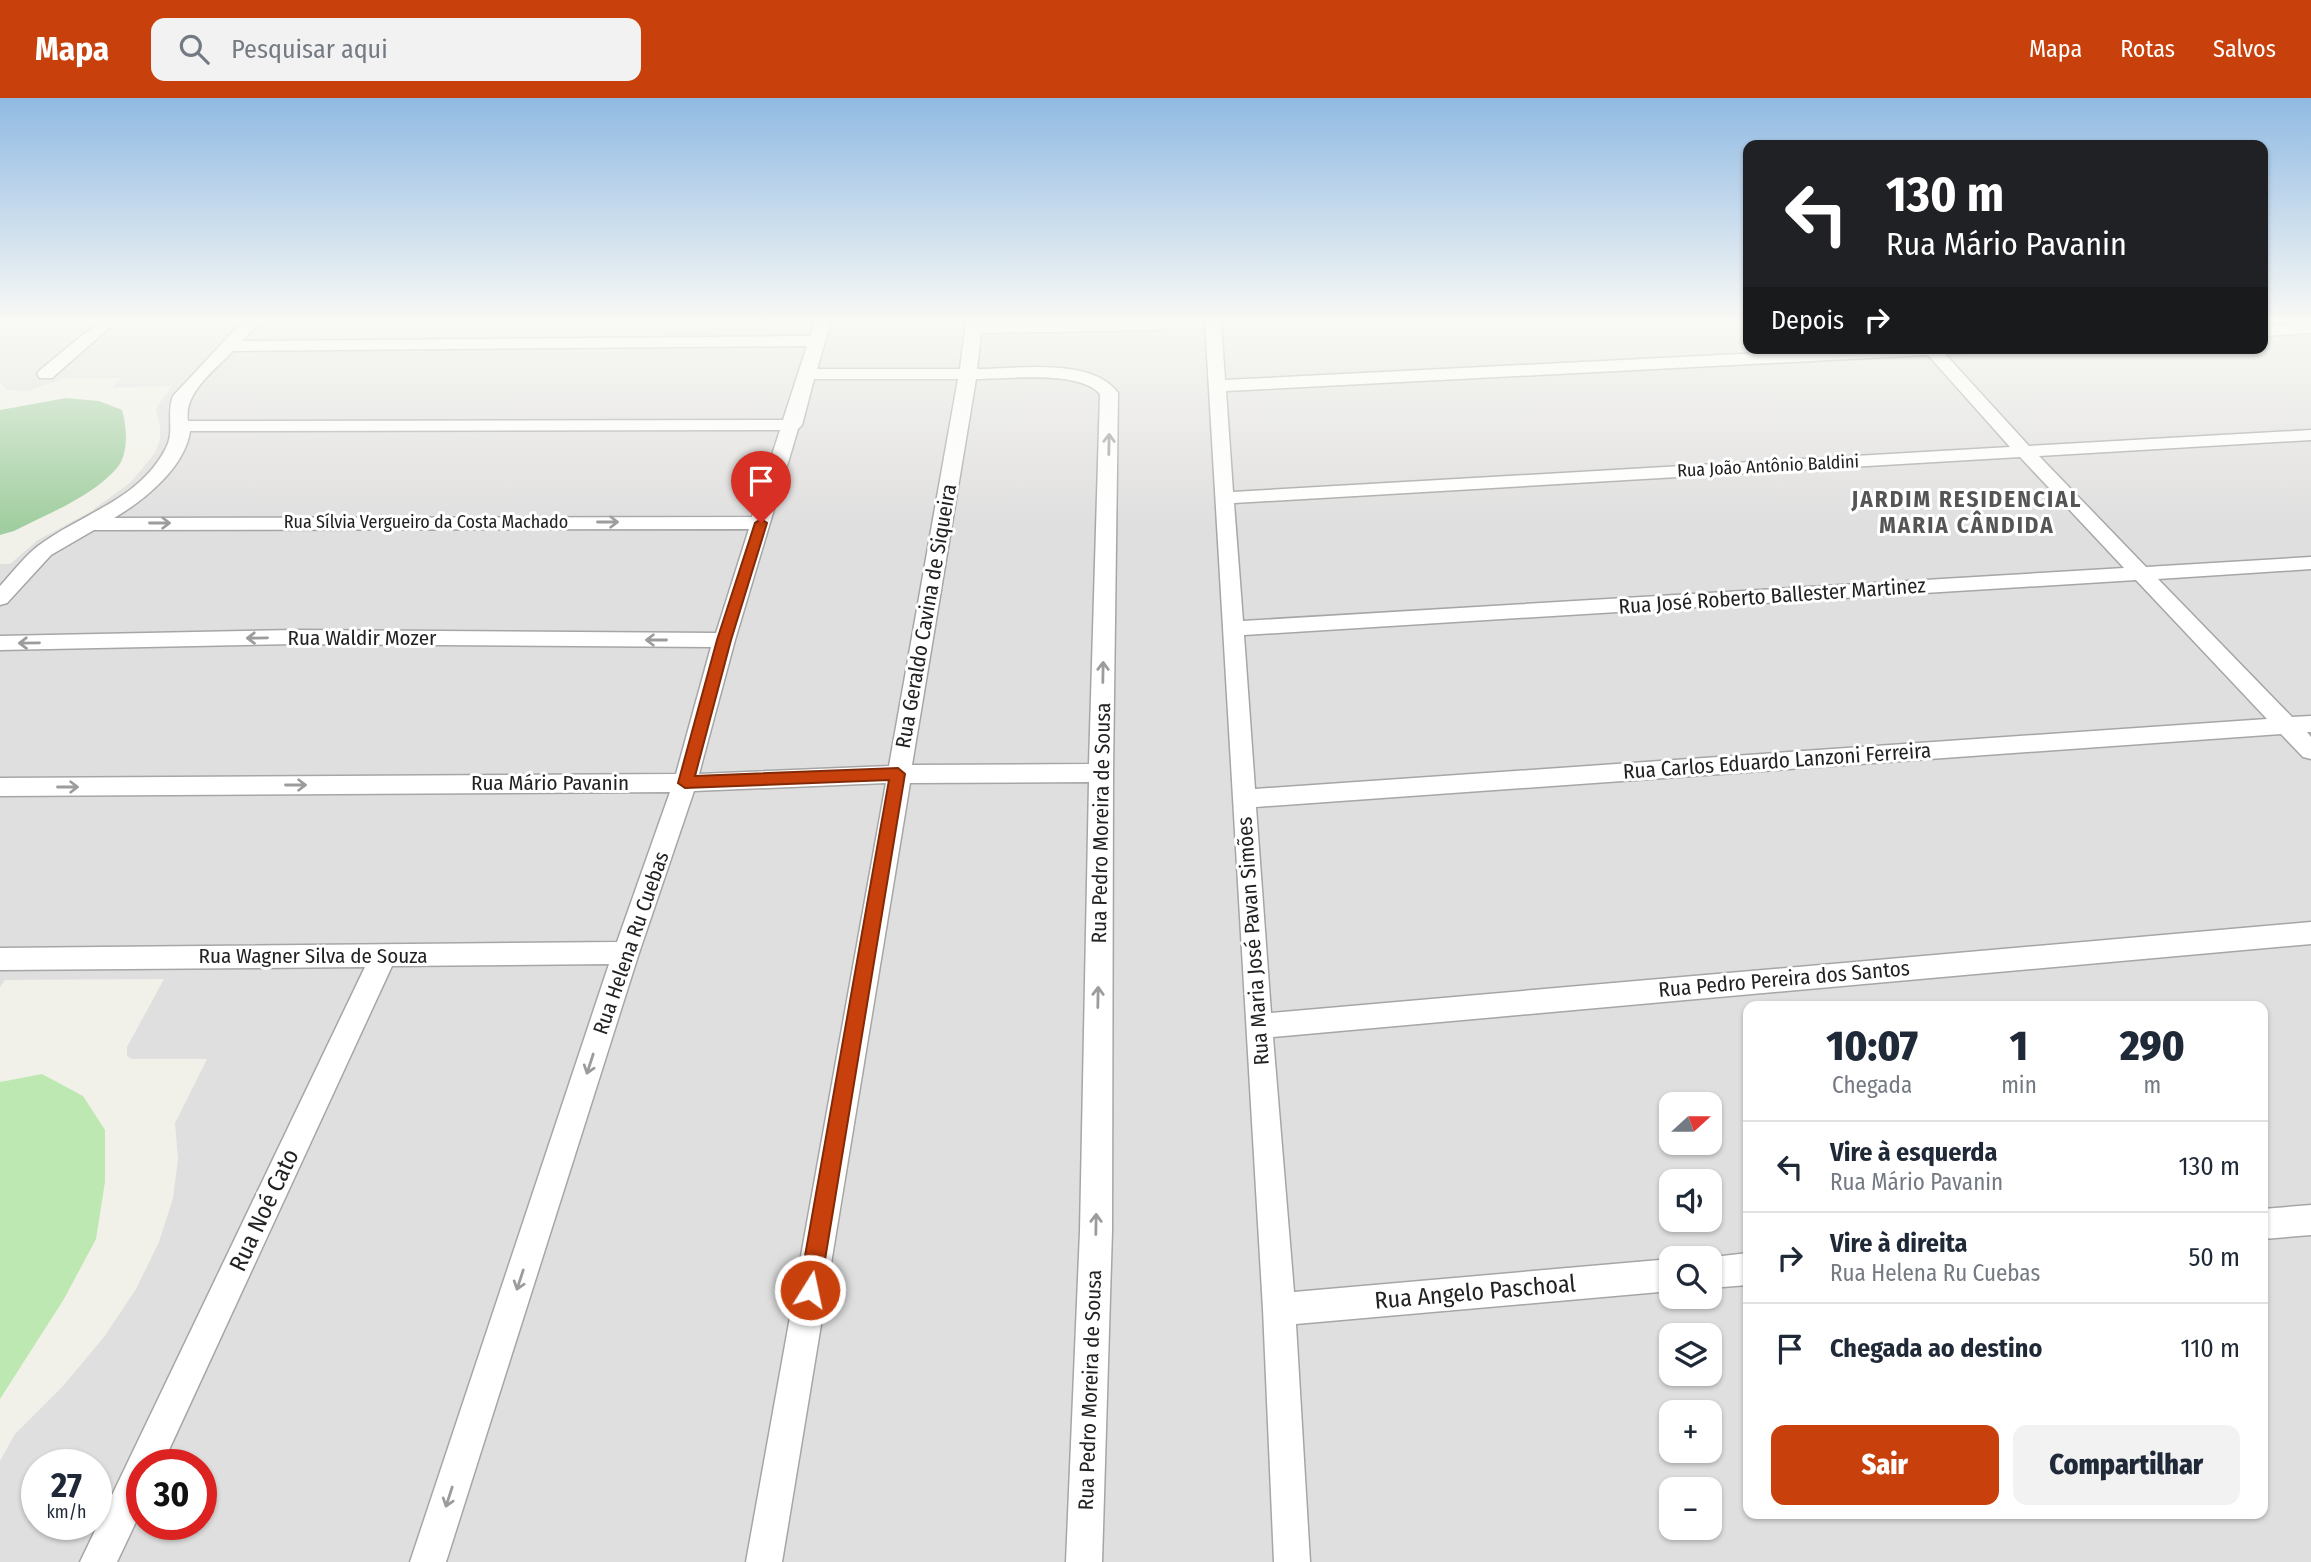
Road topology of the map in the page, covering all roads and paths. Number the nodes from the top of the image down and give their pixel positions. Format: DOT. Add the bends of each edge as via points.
graph roads {
  1 [pos="188,389"];
  2 [pos="802,389"];
  3 [pos="965,389"];
  4 [pos="1106,389"];
  5 [pos="1217,389"];
  6 [pos="1968,389"];
  7 [pos="793,425"];
  8 [pos="181,426"];
  9 [pos="2311,435"];
  10 [pos="2024,451"];
  11 [pos="1225,498"];
  12 [pos="761,523"];
  13 [pos="92,524"];
  14 [pos="2311,563"];
  15 [pos="2141,574"];
  16 [pos="0,597"];
  17 [pos="1233,629"];
  18 [pos="724,640"];
  19 [pos="0,643"];
  20 [pos="2311,724"];
  21 [pos="2286,726"];
  22 [pos="2311,751"];
  23 [pos="1101,773"];
  24 [pos="898,774"];
  25 [pos="685,783"];
  26 [pos="0,787"];
  27 [pos="1243,799"];
  28 [pos="2311,933"];
  29 [pos="626,953"];
  30 [pos="383,956"];
  31 [pos="0,958"];
  32 [pos="1258,1026"];
  33 [pos="2311,1220"];
  34 [pos="2268,1224"];
  35 [pos="1743,1269"];
  36 [pos="1722,1271"];
  37 [pos="1659,1276"];
  38 [pos="1279,1309"];
  39 [pos="151,1449"];
  40 [pos="126,1503"];
  41 [pos="98,1562"];
  42 [pos="428,1562"];
  43 [pos="764,1562"];
  44 [pos="1084,1562"];
  45 [pos="1292,1562"];
  1 -- 8 [label="street" via="177,409"];
  2 -- 7 [label="street, Rua Helena Ru Cuebas"];
  3 -- 24 [label="street, Rua Geraldo Cavina de Siqueira"];
  23 -- 4 [label="street, Rua Pedro Moreira de Sousa, one-way"];
  5 -- 11 [label="street, Rua Maria José Pavan Simões"];
  6 -- 10 [label="street"];
  7 -- 8 [label="street"];
  7 -- 12 [label="street, Rua Helena Ru Cuebas"];
  8 -- 13 [label="street" via="164,466 129,501"];
  9 -- 10 [label="street, Rua João Antônio Baldini"];
  10 -- 11 [label="street, Rua João Antônio Baldini"];
  10 -- 15 [label="street"];
  11 -- 17 [label="street, Rua Maria José Pavan Simões"];
  13 -- 12 [label="street, Rua Sílvia Vergueiro da Costa Machado, one-way"];
  12 -- 18 [label="street, Rua Helena Ru Cuebas"];
  13 -- 16 [label="street" via="44,551"];
  14 -- 15 [label="street, Rua José Roberto Ballester Martinez"];
  15 -- 17 [label="street, Rua José Roberto Ballester Martinez"];
  15 -- 21 [label="street"];
  17 -- 27 [label="street, Rua Maria José Pavan Simões"];
  18 -- 19 [label="street, Rua Waldir Mozer, one-way" via="296,637"];
  18 -- 25 [label="street, Rua Helena Ru Cuebas"];
  20 -- 21 [label="street, Rua Carlos Eduardo Lanzoni Ferreira"];
  21 -- 22 [label="street"];
  21 -- 27 [label="street, Rua Carlos Eduardo Lanzoni Ferreira"];
  23 -- 24 [label="street, Rua Mário Pavanin"];
  44 -- 23 [label="street, Rua Pedro Moreira de Sousa, one-way" via="1096,1231"];
  24 -- 25 [label="street, Rua Mário Pavanin"];
  24 -- 43 [label="street, Rua Geraldo Cavina de Siqueira"];
  26 -- 25 [label="street, Rua Mário Pavanin, one-way"];
  25 -- 29 [label="street, Rua Helena Ru Cuebas"];
  27 -- 32 [label="street, Rua Maria José Pavan Simões"];
  28 -- 32 [label="street, Rua Pedro Pereira dos Santos"];
  29 -- 30 [label="street, Rua Wagner Silva de Souza"];
  29 -- 42 [label="street, Rua Helena Ru Cuebas, one-way"];
  30 -- 31 [label="street, Rua Wagner Silva de Souza"];
  30 -- 39 [label="street, Rua Noé Cato"];
  32 -- 38 [label="street, Rua Maria José Pavan Simões"];
  33 -- 34 [label="street"];
  35 -- 36 [label="street"];
  37 -- 38 [label="street, Rua Angelo Paschoal"];
  38 -- 45 [label="street, Rua Maria José Pavan Simões"];
  40 -- 41 [label="street, Rua Noé Cato"];
}
